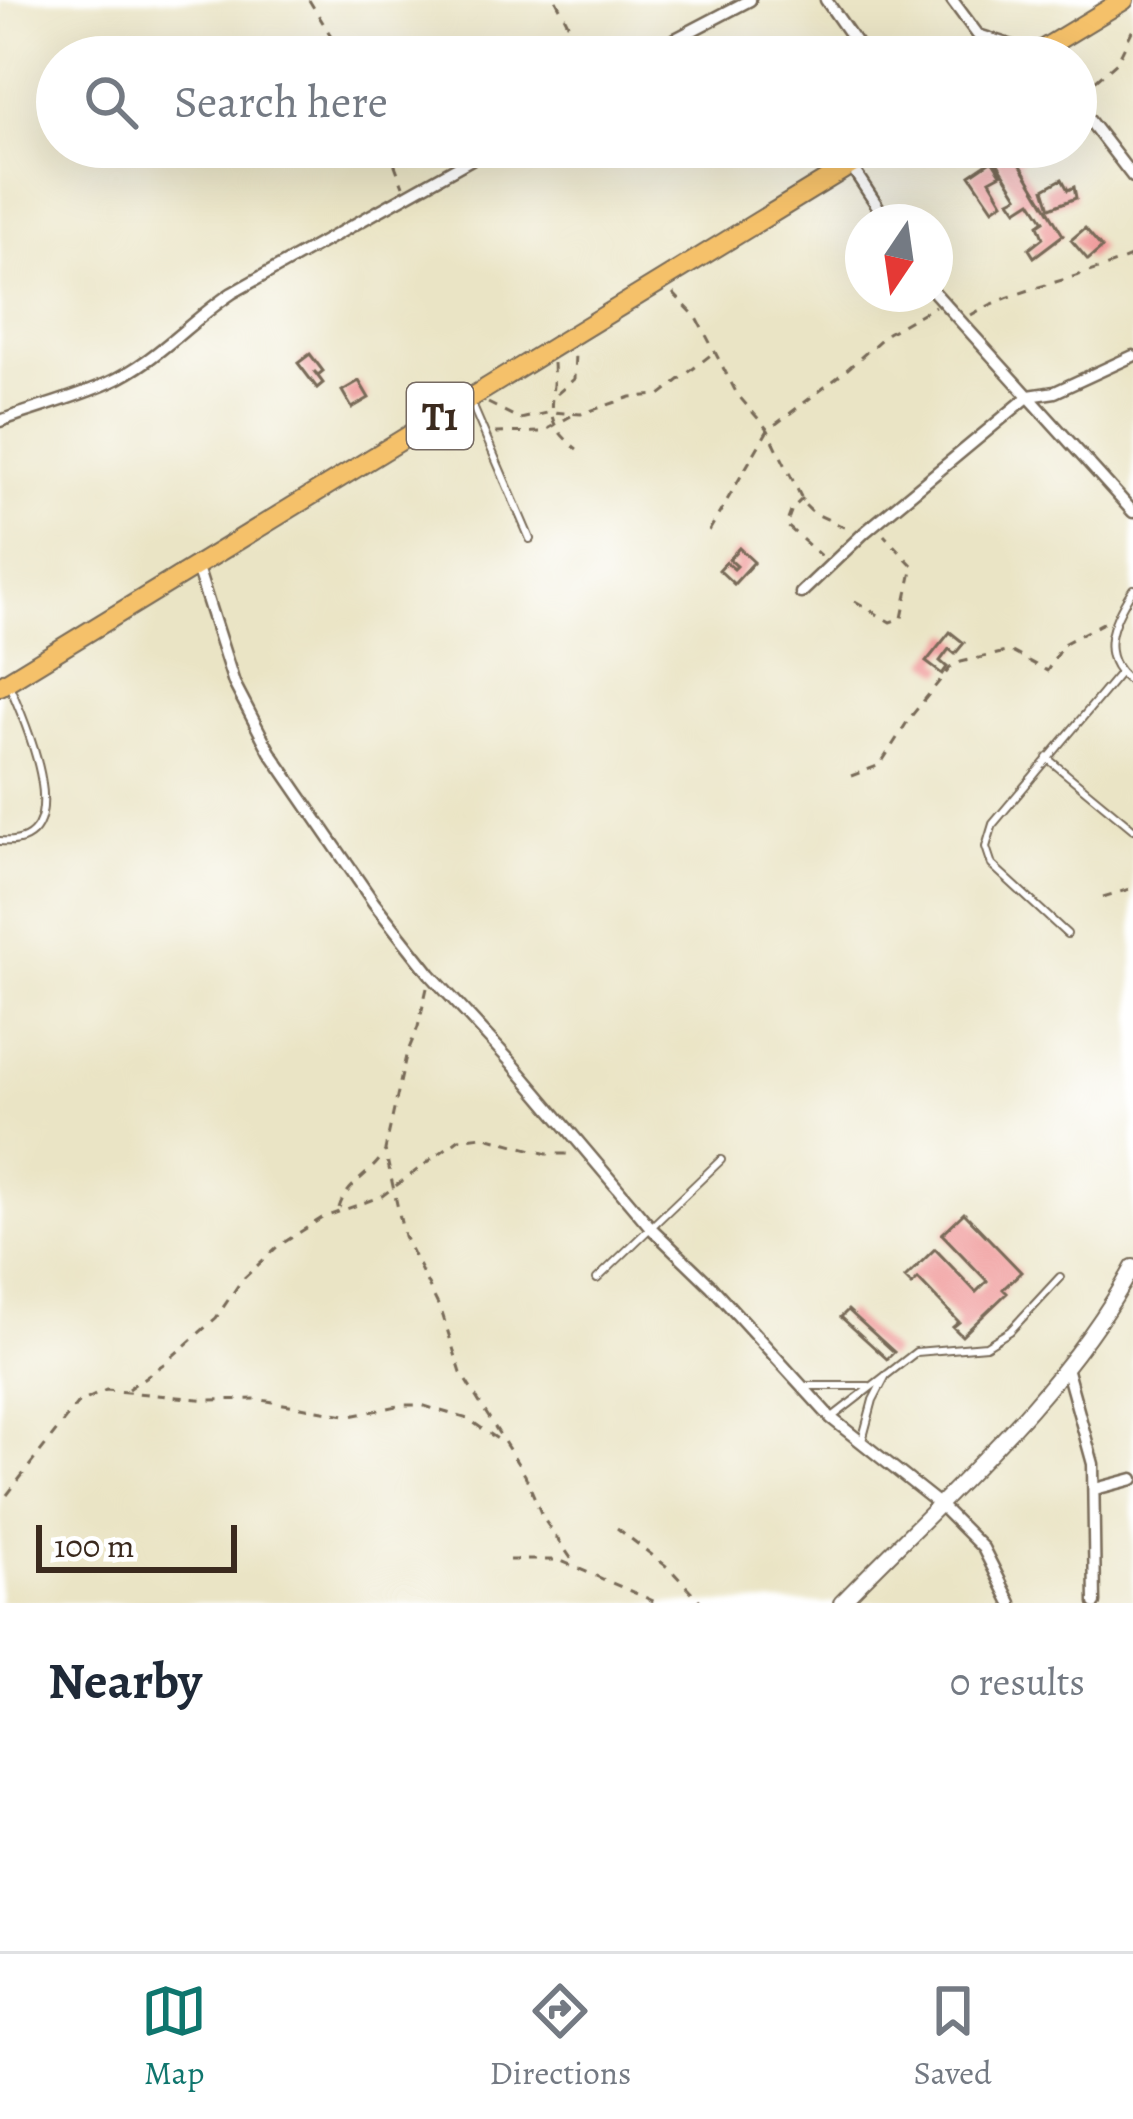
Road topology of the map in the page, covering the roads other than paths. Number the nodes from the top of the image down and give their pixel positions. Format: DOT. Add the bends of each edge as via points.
graph roads {
  1 [pos="750,0"];
  2 [pos="826,0"];
  3 [pos="952,0"];
  4 [pos="1124,0"];
  5 [pos="1133,14"];
  6 [pos="681,36"];
  7 [pos="851,36"];
  8 [pos="981,36"];
  9 [pos="1067,36"];
  10 [pos="1097,129"];
  11 [pos="454,168"];
  12 [pos="847,168"];
  13 [pos="851,168"];
  14 [pos="1133,177"];
  15 [pos="876,204"];
  16 [pos="950,312"];
  17 [pos="1133,356"];
  18 [pos="474,396"];
  19 [pos="1029,396"];
  20 [pos="0,421"];
  21 [pos="1133,512"];
  22 [pos="530,539"];
  23 [pos="196,564"];
  24 [pos="1133,590"];
  25 [pos="801,593"];
  26 [pos="1119,674"];
  27 [pos="2,683"];
  28 [pos="1133,683"];
  29 [pos="1047,758"];
  30 [pos="1133,829"];
  31 [pos="0,841"];
  32 [pos="1067,934"];
  33 [pos="721,1160"];
  34 [pos="652,1229"];
  35 [pos="1133,1267"];
  36 [pos="1060,1277"];
  37 [pos="597,1279"];
  38 [pos="1066,1367"];
  39 [pos="888,1371"];
  40 [pos="801,1386"];
  41 [pos="869,1386"];
  42 [pos="831,1418"];
  43 [pos="861,1444"];
  44 [pos="1133,1479"];
  45 [pos="1095,1489"];
  46 [pos="938,1503"];
  47 [pos="841,1603"];
  48 [pos="1010,1603"];
  49 [pos="1095,1603"];
  1 -- 6 [label="street"];
  2 -- 7 [label="street"];
  3 -- 8 [label="street"];
  4 -- 5 [label="lane"];
  4 -- 9 [label="highway"];
  10 -- 14 [label="street"];
  11 -- 20 [label="street" via="232,293 110,382"];
  12 -- 18 [label="highway, T1"];
  13 -- 15 [label="street"];
  16 -- 19 [label="street"];
  17 -- 19 [label="street"];
  18 -- 22 [label="lane"];
  18 -- 23 [label="highway, T1"];
  19 -- 21 [label="street"];
  19 -- 25 [label="street"];
  23 -- 27 [label="highway, T1"];
  23 -- 34 [label="street" via="233,683 270,752 430,974"];
  24 -- 26 [label="lane" via="1112,620 1109,653"];
  26 -- 28 [label="lane"];
  26 -- 29 [label="lane"];
  27 -- 31 [label="lane" via="35,749 44,806 27,835"];
  29 -- 30 [label="lane"];
  29 -- 32 [label="lane" via="993,824 986,847 992,866"];
  33 -- 34 [label="lane"];
  34 -- 37 [label="lane"];
  34 -- 40 [label="street"];
  35 -- 38 [label="street"];
  36 -- 39 [label="lane" via="986,1346 916,1352"];
  38 -- 45 [label="street"];
  38 -- 46 [label="street"];
  39 -- 41 [label="lane"];
  39 -- 43 [label="lane"];
  40 -- 41 [label="lane"];
  40 -- 42 [label="street"];
  41 -- 42 [label="lane"];
  42 -- 43 [label="street"];
  43 -- 46 [label="street"];
  44 -- 45 [label="street"];
  45 -- 49 [label="street"];
  46 -- 47 [label="street"];
  46 -- 48 [label="street" via="983,1548"];
}
